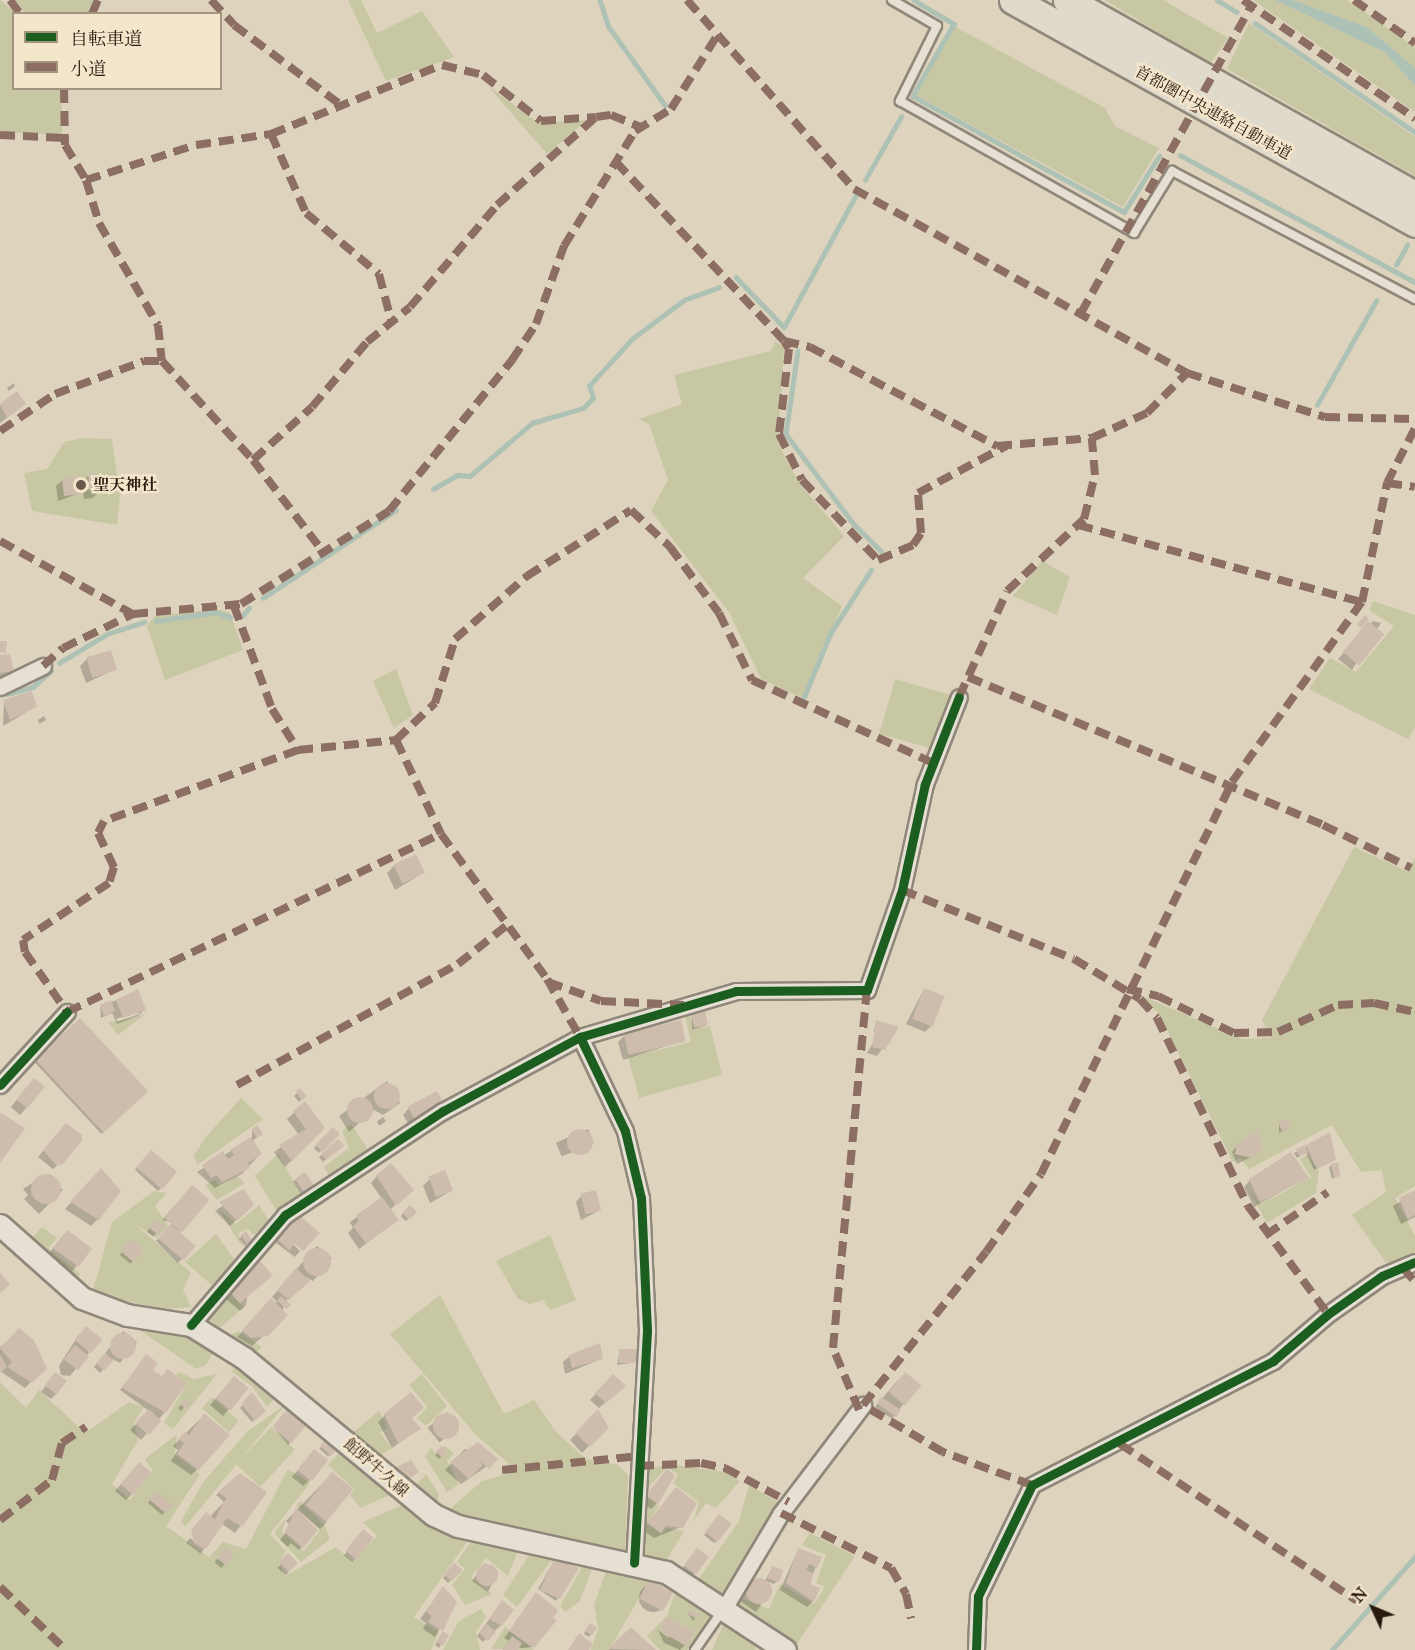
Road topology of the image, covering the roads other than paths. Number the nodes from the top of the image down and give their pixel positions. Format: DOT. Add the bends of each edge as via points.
graph roads {
  1 [pos="892,0"];
  2 [pos="1013,0"];
  3 [pos="1067,0"];
  4 [pos="1415,195"];
  5 [pos="1415,223"];
  6 [pos="1415,298"];
  7 [pos="43,666"];
  8 [pos="0,687"];
  9 [pos="959,697"];
  10 [pos="67,1012"];
  11 [pos="580,1037"];
  12 [pos="0,1085"];
  13 [pos="0,1225"];
  14 [pos="1415,1262"];
  15 [pos="191,1324"];
  16 [pos="863,1405"];
  17 [pos="634,1563"];
  18 [pos="725,1607"];
  19 [pos="695,1650"];
  20 [pos="785,1650"];
  21 [pos="976,1650"];
  1 -- 6 [label="lane" via="938,26 900,100 1134,233 1172,171"];
  2 -- 5 [label="highway, 首都圏中央連絡自動車道"];
  3 -- 4 [label="highway, 首都圏中央連絡自動車道"];
  7 -- 8 [label="street"];
  9 -- 11 [label="street" via="925,784 902,890 867,990 736,992"];
  10 -- 12 [label="street"];
  11 -- 15 [label="street" via="443,1111 285,1215"];
  11 -- 17 [label="street" via="625,1131 641,1198 647,1331"];
  13 -- 15 [label="main road, 館野牛久線" via="82,1298 127,1315"];
  14 -- 21 [label="street" via="1382,1276 1328,1314 1273,1361 1032,1485 978,1596"];
  15 -- 17 [label="main road, 館野牛久線" via="244,1358 434,1515 458,1526"];
  16 -- 18 [label="street" via="781,1513"];
  17 -- 18 [label="main road, 館野牛久線" via="666,1572"];
  18 -- 19 [label="lane"];
  18 -- 20 [label="main road, 館野牛久線"];
}
